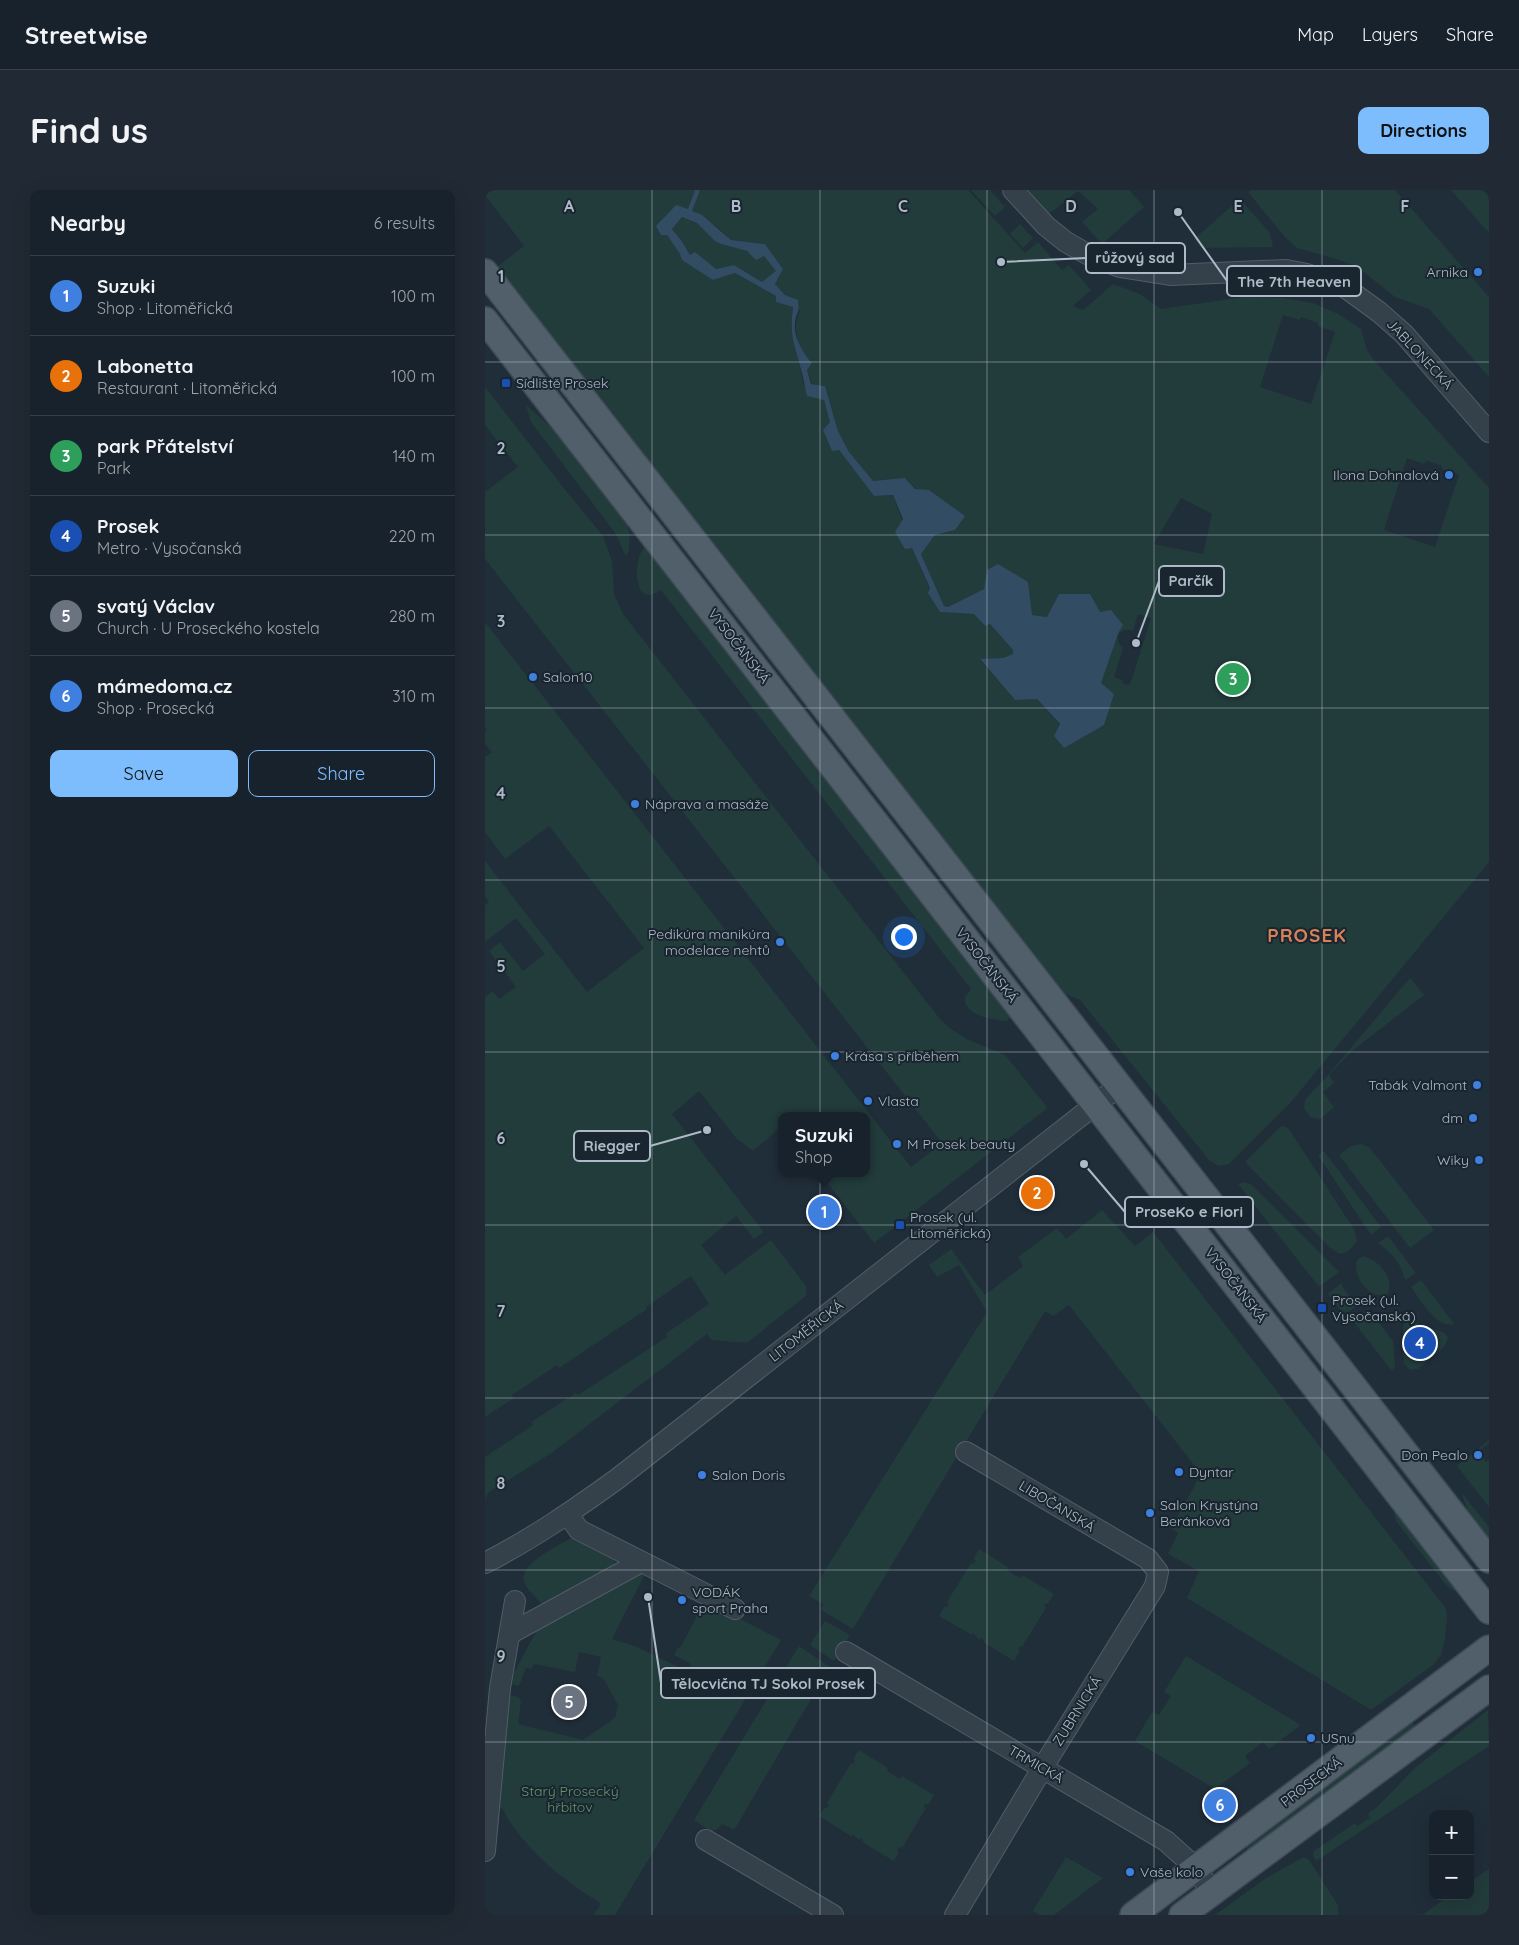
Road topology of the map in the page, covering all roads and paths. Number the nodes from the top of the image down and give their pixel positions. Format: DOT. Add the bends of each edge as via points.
graph roads {
  1 [pos="1013,190"];
  2 [pos="485,272"];
  3 [pos="485,320"];
  4 [pos="1489,432"];
  5 [pos="1119,1086"];
  6 [pos="1095,1104"];
  7 [pos="966,1452"];
  8 [pos="568,1515"];
  9 [pos="1148,1559"];
  10 [pos="1489,1560"];
  11 [pos="641,1562"];
  12 [pos="485,1563"];
  13 [pos="515,1601"];
  14 [pos="735,1609"];
  15 [pos="1489,1611"];
  16 [pos="511,1633"];
  17 [pos="1489,1648"];
  18 [pos="846,1652"];
  19 [pos="1489,1688"];
  20 [pos="1043,1767"];
  21 [pos="706,1840"];
  22 [pos="485,1852"];
  23 [pos="1196,1868"];
  24 [pos="1212,1893"];
  25 [pos="833,1915"];
  26 [pos="955,1915"];
  27 [pos="1133,1915"];
  28 [pos="1182,1915"];
  1 -- 4 [label="street, JABLONECKÁ" via="1046,226 1066,242 1120,267 1171,275 1286,270 1346,288 1405,334"];
  2 -- 5 [label="main road"];
  3 -- 6 [label="main road, VYSOČANSKÁ"];
  5 -- 6 [label="street, LITOMĚŘICKÁ"];
  5 -- 10 [label="main road"];
  6 -- 8 [label="street, LITOMĚŘICKÁ"];
  6 -- 15 [label="main road, VYSOČANSKÁ"];
  7 -- 9 [label="street, LIBOČANSKÁ"];
  8 -- 11 [label="street" via="579,1530"];
  8 -- 12 [label="street, LITOMĚŘICKÁ"];
  9 -- 20 [label="street, ZUBRNICKÁ" via="1157,1572 1155,1586"];
  11 -- 14 [label="street"];
  11 -- 16 [label="street"];
  13 -- 16 [label="street"];
  16 -- 22 [label="street" via="496,1716"];
  17 -- 23 [label="main road, PROSECKÁ"];
  18 -- 20 [label="street, TRMICKÁ"];
  19 -- 24 [label="main road"];
  20 -- 23 [label="street, TRMICKÁ" via="1166,1841"];
  20 -- 26 [label="street, ZUBRNICKÁ"];
  21 -- 25 [label="street"];
  23 -- 24 [label="street, TRMICKÁ"];
  23 -- 27 [label="main road, PROSECKÁ"];
  24 -- 28 [label="main road"];
}
